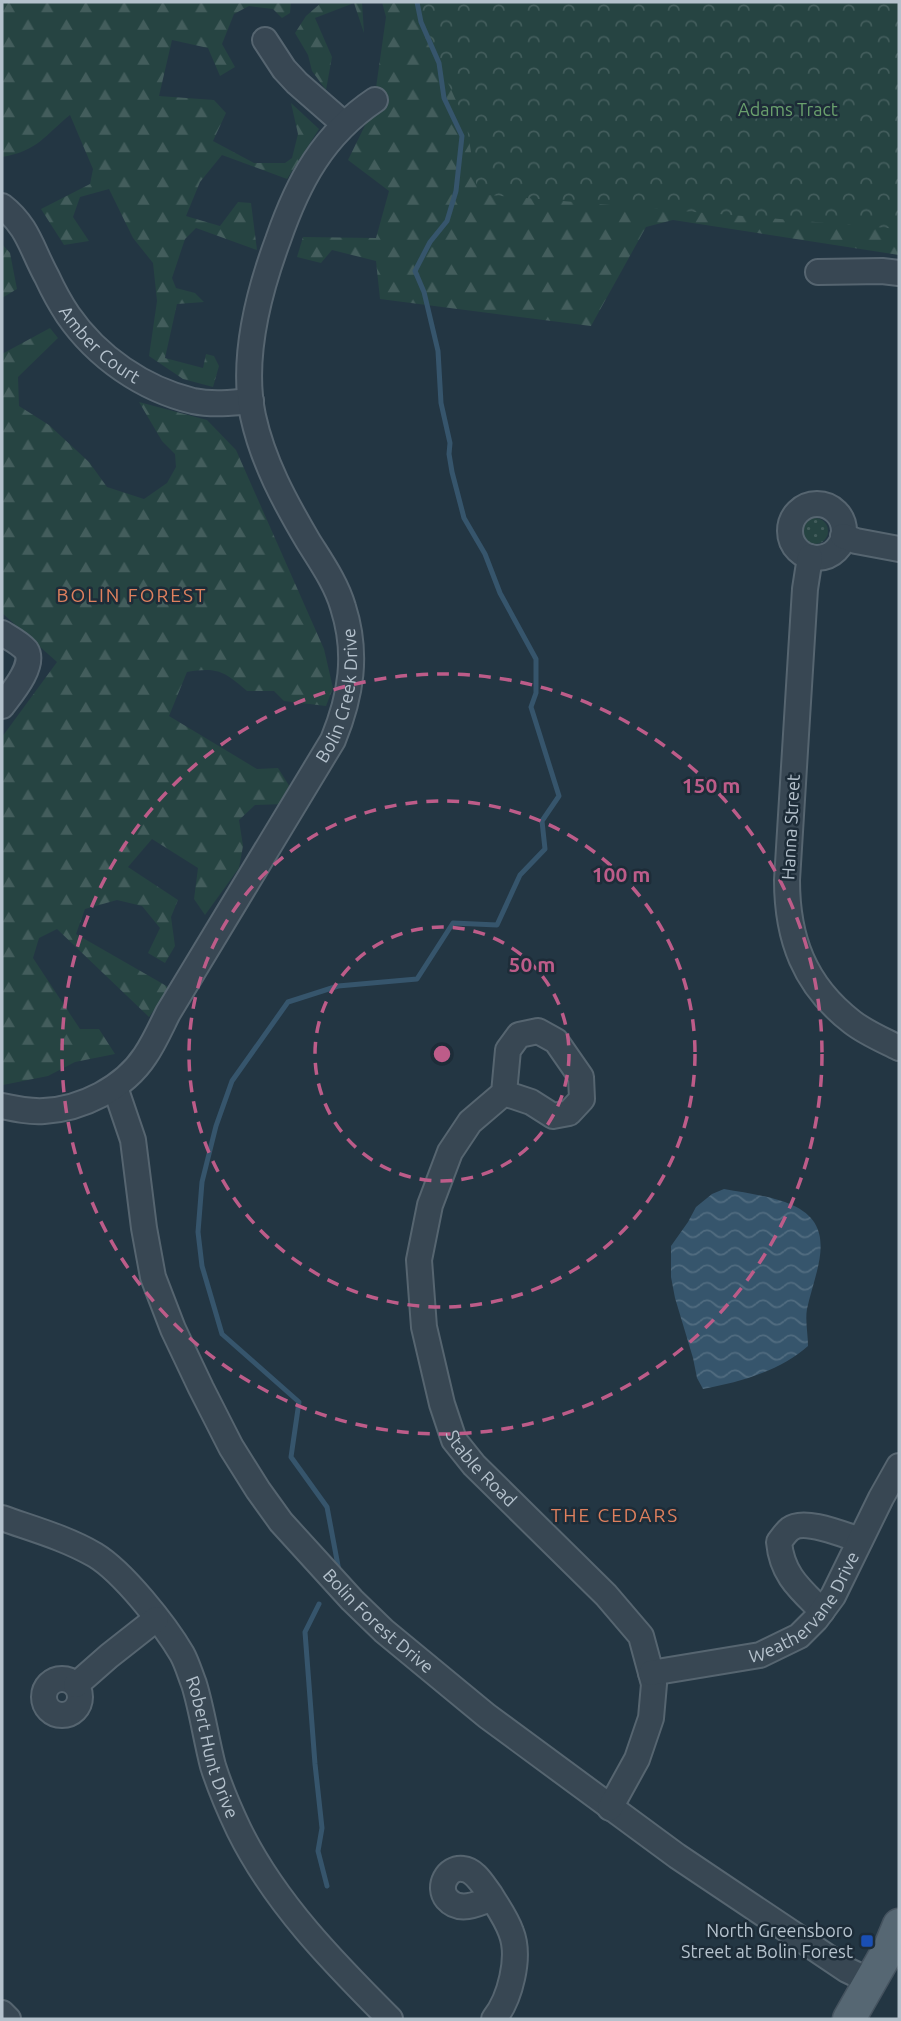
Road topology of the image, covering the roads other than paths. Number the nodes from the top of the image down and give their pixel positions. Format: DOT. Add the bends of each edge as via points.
graph roads {
  1 [pos="265,40"];
  2 [pos="375,100"];
  3 [pos="344,124"];
  4 [pos="2,206"];
  5 [pos="818,272"];
  6 [pos="899,273"];
  7 [pos="251,401"];
  8 [pos="843,536"];
  9 [pos="899,549"];
  10 [pos="810,557"];
  11 [pos="2,633"];
  12 [pos="2,706"];
  13 [pos="899,1048"];
  14 [pos="115,1087"];
  15 [pos="504,1093"];
  16 [pos="2,1106"];
  17 [pos="899,1466"];
  18 [pos="2,1518"];
  19 [pos="860,1540"];
  20 [pos="822,1611"];
  21 [pos="156,1619"];
  22 [pos="651,1673"];
  23 [pos="76,1685"];
  24 [pos="610,1808"];
  25 [pos="492,1898"];
  26 [pos="899,1925"];
  27 [pos="870,1981"];
  28 [pos="2,2013"];
  29 [pos="8,2019"];
  30 [pos="390,2019"];
  31 [pos="494,2019"];
  32 [pos="849,2019"];
  1 -- 3 [label="street" via="297,83"];
  2 -- 3 [label="street, Bolin Creek Drive"];
  3 -- 7 [label="street, Bolin Creek Drive" via="302,181 269,264 255,321"];
  4 -- 7 [label="street, Amber Court" via="22,226 67,314 123,370 194,401"];
  5 -- 6 [label="street"];
  7 -- 14 [label="street, Bolin Creek Drive" via="268,465 343,607 351,646 350,686 333,740 145,1057"];
  8 -- 9 [label="street"];
  8 -- 10 [label="street" via="828,556"];
  8 -- 10 [label="street" via="842,523 831,508 804,506 792,520 790,539"];
  10 -- 13 [label="street, Hanna Street" via="787,880 791,932 799,955 827,999 852,1022"];
  11 -- 12 [label="street" via="27,651 29,662"];
  14 -- 16 [label="street, Bolin Creek Drive" via="73,1106 47,1111"];
  14 -- 24 [label="street, Bolin Forest Drive" via="133,1140 153,1277 201,1388 258,1490 298,1541 384,1631 486,1716"];
  15 -- 22 [label="street, Stable Road" via="470,1122 450,1152 427,1219 419,1260 421,1299 442,1404 454,1440 474,1465 606,1595 641,1636"];
  17 -- 19 [label="street, Weathervane Drive"];
  18 -- 21 [label="street, Robert Hunt Drive" via="95,1556 125,1581"];
  19 -- 20 [label="street, Weathervane Drive"];
  19 -- 20 [label="street" via="800,1525 790,1528 779,1542 785,1569"];
  20 -- 22 [label="street, Weathervane Drive" via="799,1636 760,1655"];
  21 -- 23 [label="street"];
  21 -- 30 [label="street, Robert Hunt Drive" via="183,1656 214,1768 253,1856 301,1924"];
  22 -- 24 [label="street, Stable Road" via="651,1718 637,1759"];
  24 -- 27 [label="street, Bolin Forest Drive" via="847,1970"];
  25 -- 31 [label="street" via="512,1934 514,1952 509,1989"];
  26 -- 27 [label="main road"];
  27 -- 32 [label="main road"];
  28 -- 29 [label="street"];
}
